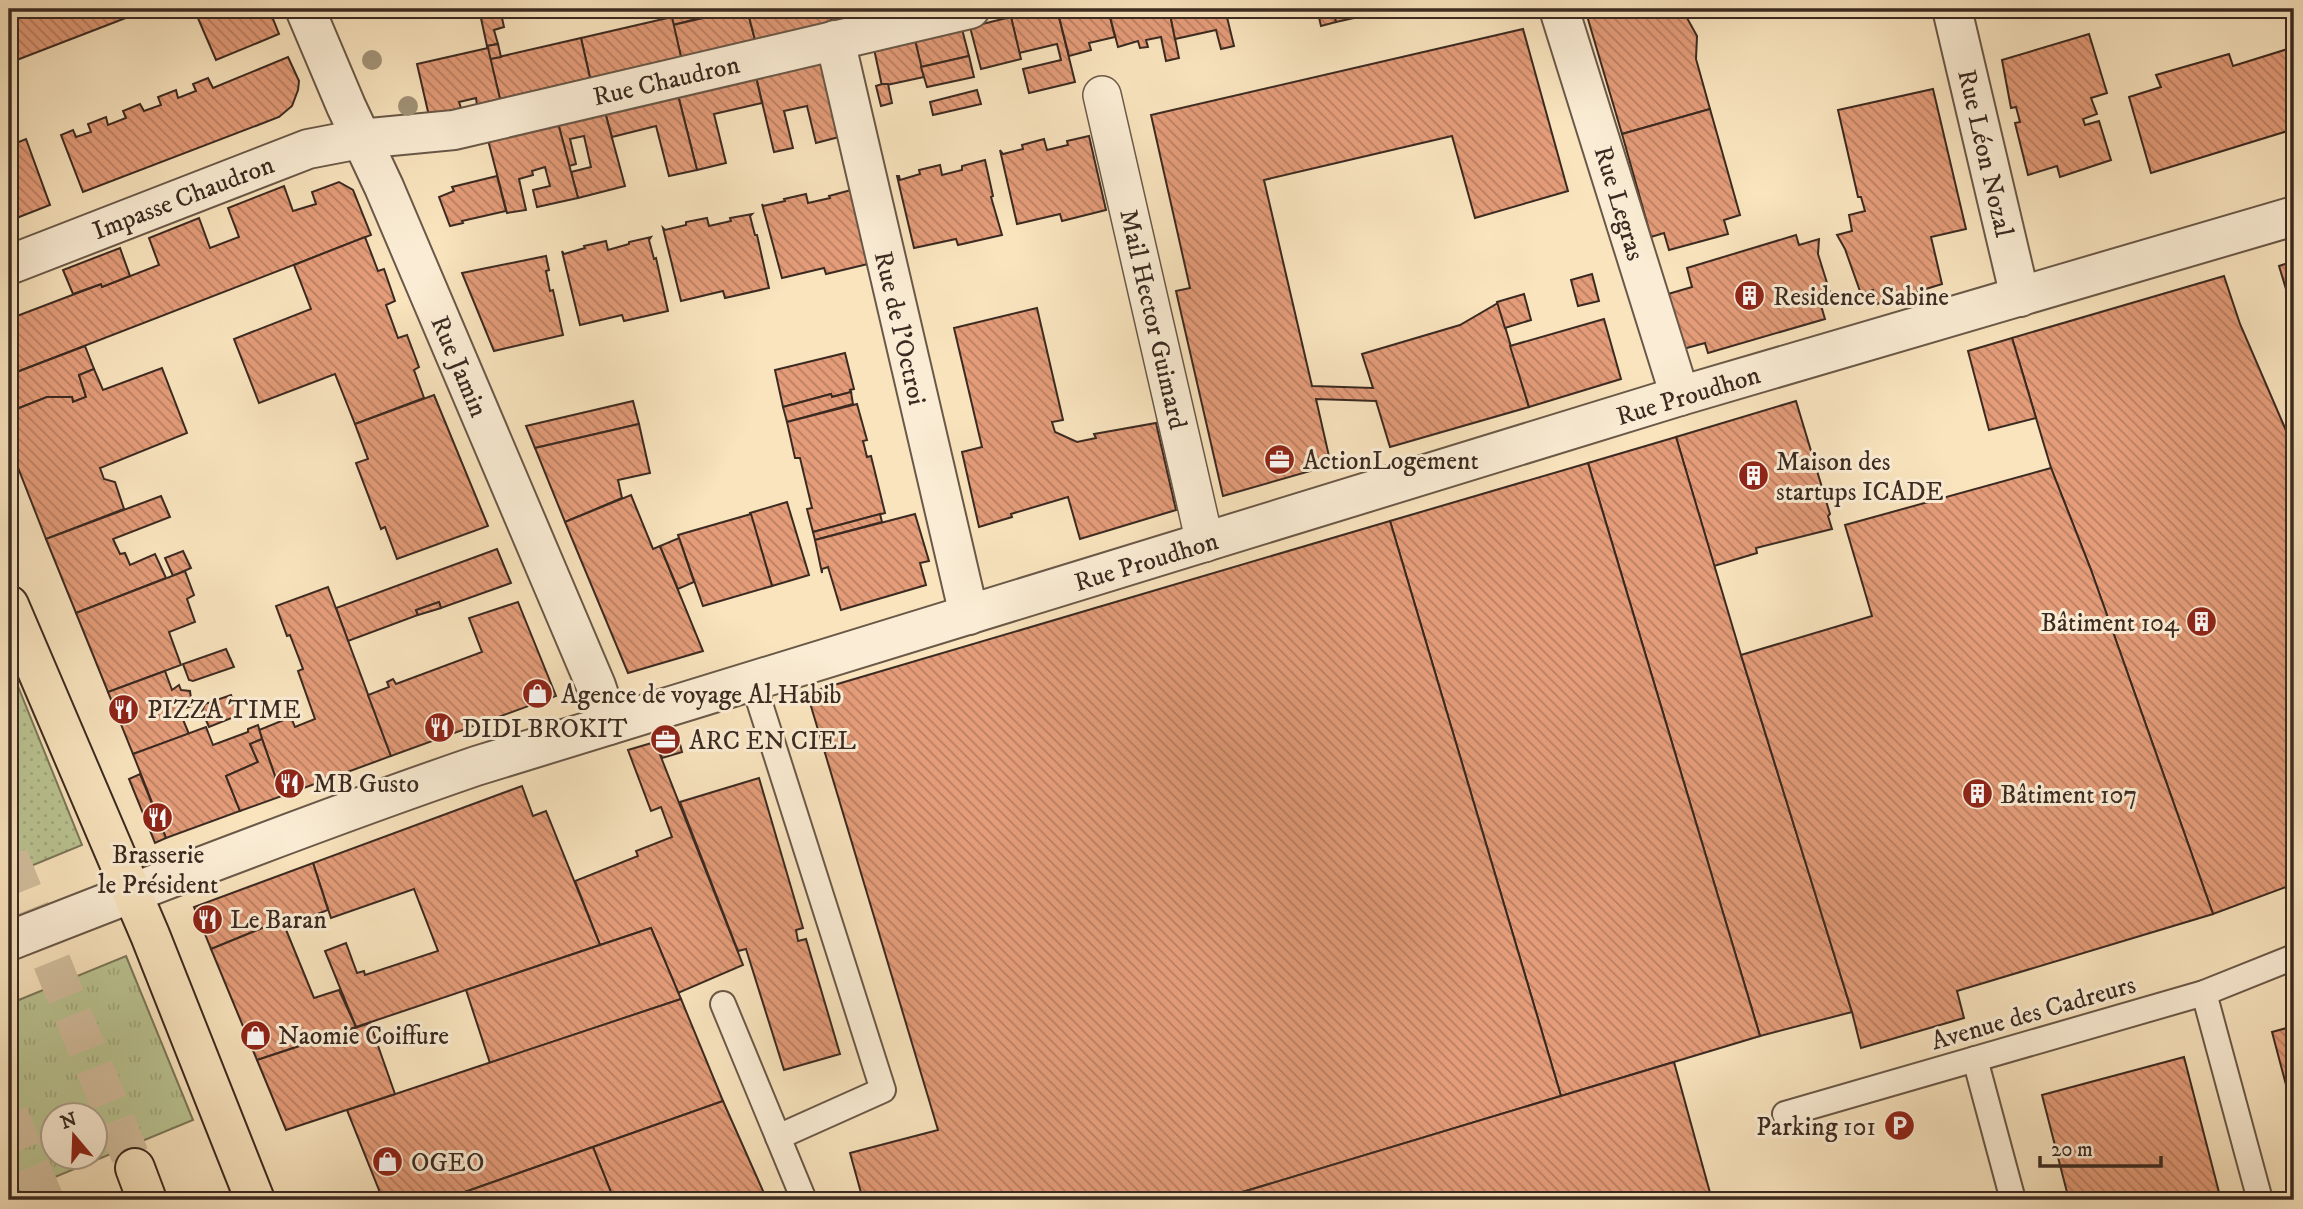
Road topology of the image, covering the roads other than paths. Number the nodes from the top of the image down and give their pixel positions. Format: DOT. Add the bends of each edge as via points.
graph roads {
  1 [pos="305,9"];
  2 [pos="970,9"];
  3 [pos="1559,9"];
  4 [pos="1952,9"];
  5 [pos="835,40"];
  6 [pos="1102,95"];
  7 [pos="360,139"];
  8 [pos="2294,216"];
  9 [pos="9,265"];
  10 [pos="2020,297"];
  11 [pos="1680,396"];
  12 [pos="1205,543"];
  13 [pos="9,605"];
  14 [pos="969,615"];
  15 [pos="753,681"];
  16 [pos="609,725"];
  17 [pos="132,892"];
  18 [pos="9,940"];
  19 [pos="2294,957"];
  20 [pos="2204,993"];
  21 [pos="723,1004"];
  22 [pos="1975,1059"];
  23 [pos="1785,1114"];
  24 [pos="778,1137"];
  25 [pos="255,1200"];
  26 [pos="804,1200"];
  27 [pos="2013,1200"];
  28 [pos="2260,1200"];
  1 -- 7 [label="street, Rue Jamin"];
  2 -- 5 [label="street, Rue Chaudron"];
  3 -- 11 [label="street, Rue Legras"];
  4 -- 10 [label="street, Rue Léon Nozal"];
  5 -- 7 [label="street, Rue Chaudron" via="454,130"];
  5 -- 14 [label="street, Rue de l'Octroi"];
  6 -- 12 [label="street, Mail Hector Guimard"];
  7 -- 9 [label="street, Impasse Chaudron" via="308,149"];
  7 -- 16 [label="street, Rue Jamin" via="390,200"];
  8 -- 10 [label="street, Rue Proudhon"];
  10 -- 11 [label="street, Rue Proudhon"];
  11 -- 12 [label="street, Rue Proudhon"];
  12 -- 14 [label="street, Rue Proudhon"];
  13 -- 17 [label="main road"];
  14 -- 15 [label="street, Rue Proudhon"];
  15 -- 16 [label="street, Rue Proudhon"];
  15 -- 24 [label="lane" via="883,1090"];
  16 -- 17 [label="street, Rue Proudhon" via="361,806"];
  17 -- 18 [label="street, Rue Proudhon"];
  17 -- 25 [label="main road"];
  19 -- 20 [label="lane, Avenue des Cadreurs"];
  20 -- 22 [label="lane, Avenue des Cadreurs"];
  20 -- 28 [label="lane"];
  21 -- 24 [label="lane"];
  22 -- 23 [label="lane, Avenue des Cadreurs"];
  22 -- 27 [label="lane"];
  24 -- 26 [label="lane"];
}
